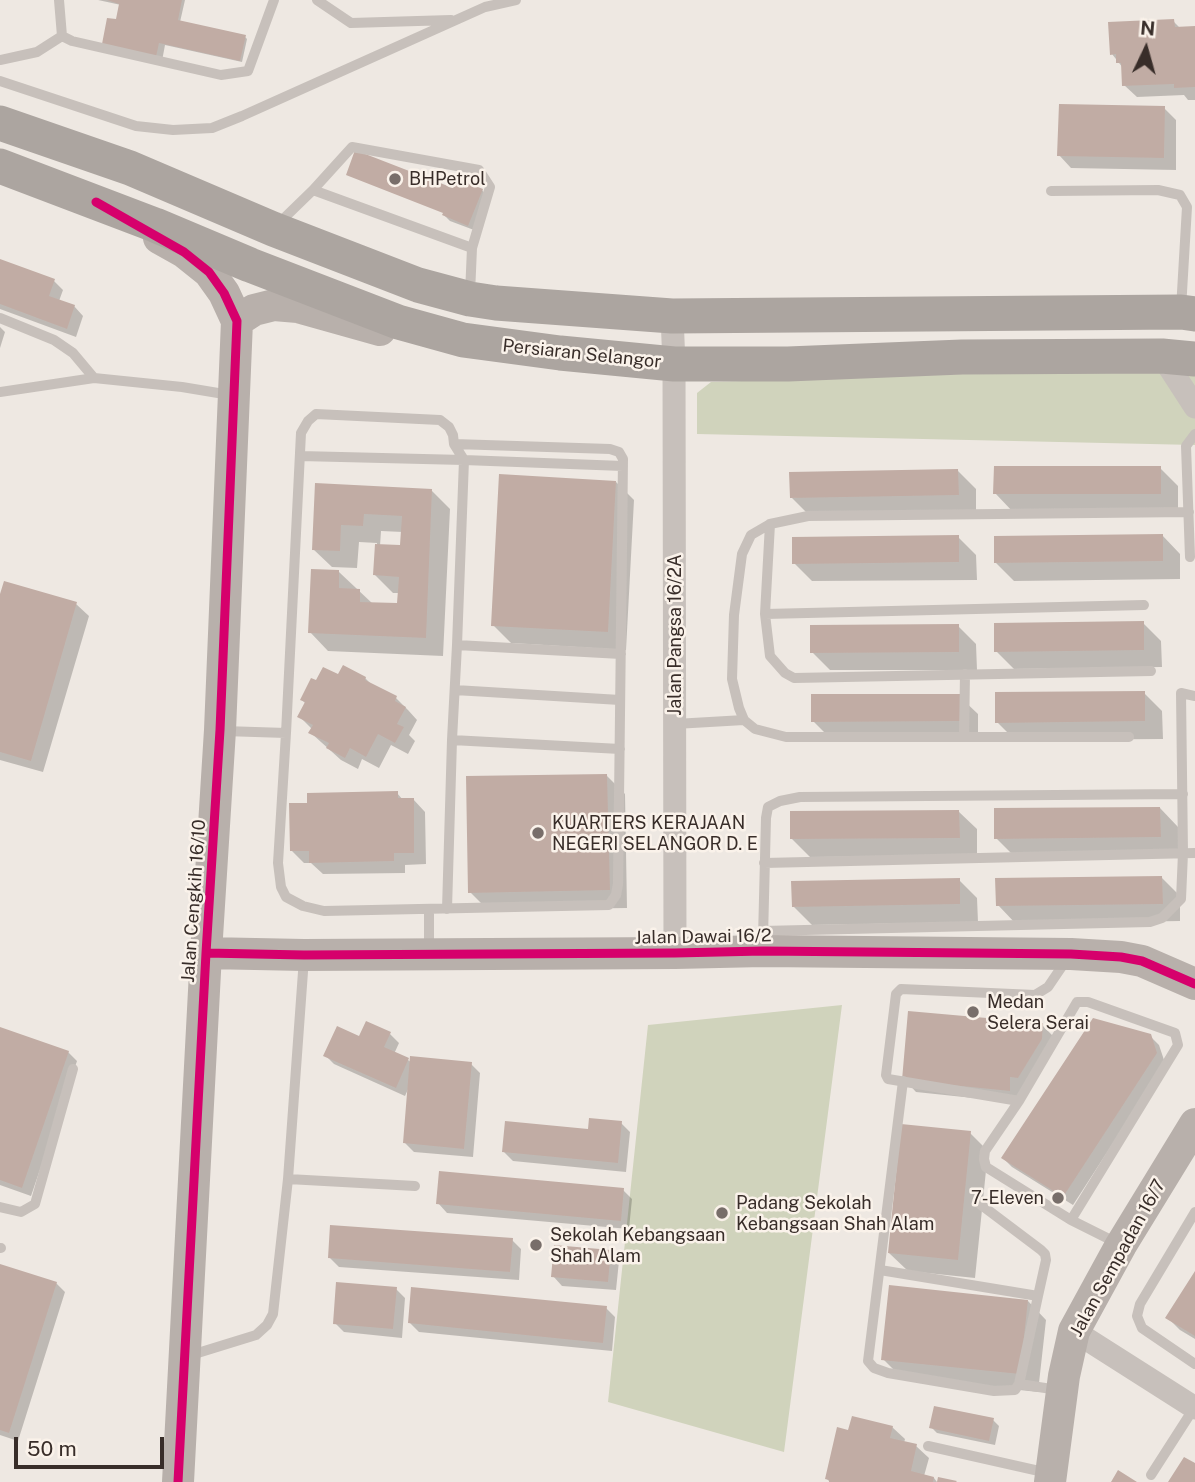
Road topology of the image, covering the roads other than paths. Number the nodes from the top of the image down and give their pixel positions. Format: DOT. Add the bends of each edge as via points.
graph roads {
  1 [pos="60,0"];
  2 [pos="274,0"];
  3 [pos="317,0"];
  4 [pos="516,0"];
  5 [pos="458,19"];
  6 [pos="62,36"];
  7 [pos="0,60"];
  8 [pos="0,81"];
  9 [pos="0,123"];
  10 [pos="0,166"];
  11 [pos="313,190"];
  12 [pos="1051,191"];
  13 [pos="96,202"];
  14 [pos="274,229"];
  15 [pos="472,248"];
  16 [pos="470,299"];
  17 [pos="1188,313"];
  18 [pos="673,316"];
  19 [pos="0,318"];
  20 [pos="237,321"];
  21 [pos="463,340"];
  22 [pos="1178,358"];
  23 [pos="674,364"];
  24 [pos="94,378"];
  25 [pos="0,392"];
  26 [pos="234,396"];
  27 [pos="1195,407"];
  28 [pos="1195,434"];
  29 [pos="454,444"];
  30 [pos="300,456"];
  31 [pos="464,460"];
  32 [pos="623,466"];
  33 [pos="1189,512"];
  34 [pos="770,524"];
  35 [pos="1190,557"];
  36 [pos="1144,605"];
  37 [pos="765,614"];
  38 [pos="457,645"];
  39 [pos="621,654"];
  40 [pos="1151,671"];
  41 [pos="965,674"];
  42 [pos="455,690"];
  43 [pos="1195,696"];
  44 [pos="620,700"];
  45 [pos="744,720"];
  46 [pos="675,724"];
  47 [pos="220,730"];
  48 [pos="286,733"];
  49 [pos="964,737"];
  50 [pos="1129,737"];
  51 [pos="452,740"];
  52 [pos="620,749"];
  53 [pos="1183,794"];
  54 [pos="1189,853"];
  55 [pos="764,863"];
  56 [pos="429,909"];
  57 [pos="447,909"];
  58 [pos="763,941"];
  59 [pos="206,953"];
  60 [pos="675,953"];
  61 [pos="1071,954"];
  62 [pos="429,955"];
  63 [pos="304,956"];
  64 [pos="1195,984"];
  65 [pos="73,1069"];
  66 [pos="903,1082"];
  67 [pos="1019,1101"];
  68 [pos="1195,1124"];
  69 [pos="288,1179"];
  70 [pos="415,1186"];
  71 [pos="980,1204"];
  72 [pos="0,1207"];
  73 [pos="1195,1212"];
  74 [pos="1071,1220"];
  75 [pos="1121,1245"];
  76 [pos="880,1270"];
  77 [pos="1038,1296"];
  78 [pos="1074,1331"];
  79 [pos="185,1357"];
  80 [pos="1195,1364"];
  81 [pos="1019,1384"];
  82 [pos="1062,1390"];
  83 [pos="1195,1408"];
  84 [pos="928,1446"];
  85 [pos="1151,1475"];
  86 [pos="1050,1478"];
  87 [pos="178,1482"];
  1 -- 6 [label="lane"];
  2 -- 6 [label="lane" via="248,71 221,75"];
  3 -- 5 [label="lane" via="351,23"];
  4 -- 5 [label="lane"];
  5 -- 8 [label="lane" via="212,128 136,126"];
  6 -- 7 [label="lane" via="37,52"];
  9 -- 14 [label="main road" via="130,168"];
  10 -- 13 [label="main road, Persiaran Selangor"];
  11 -- 14 [label="lane"];
  11 -- 15 [label="lane"];
  11 -- 15 [label="lane" via="352,147 479,170 490,187"];
  12 -- 17 [label="lane" via="1158,190 1180,195 1186,207"];
  13 -- 20 [label="street" via="209,272"];
  13 -- 21 [label="main road, Persiaran Selangor" via="398,322"];
  14 -- 16 [label="main road" via="418,285"];
  15 -- 16 [label="lane"];
  16 -- 18 [label="main road"];
  17 -- 18 [label="main road"];
  18 -- 23 [label="street, Jalan Pangsa 16/2A"];
  19 -- 24 [label="lane" via="54,340 73,353"];
  20 -- 21 [label="street" via="274,305 298,307 395,334"];
  20 -- 26 [label="street, Jalan Cengkih 16/10"];
  21 -- 23 [label="main road, Persiaran Selangor"];
  22 -- 23 [label="main road, Persiaran Selangor" via="962,357"];
  22 -- 27 [label="street"];
  23 -- 46 [label="street, Jalan Pangsa 16/2A"];
  24 -- 25 [label="lane"];
  24 -- 26 [label="lane"];
  26 -- 47 [label="street, Jalan Cengkih 16/10"];
  28 -- 33 [label="lane" via="1186,446"];
  29 -- 30 [label="lane" via="449,427 440,420 316,414 301,433"];
  29 -- 31 [label="lane"];
  29 -- 32 [label="lane" via="610,449 619,452"];
  30 -- 31 [label="lane"];
  30 -- 48 [label="lane"];
  31 -- 32 [label="lane"];
  31 -- 38 [label="lane"];
  32 -- 39 [label="lane"];
  33 -- 34 [label="lane" via="808,516"];
  33 -- 35 [label="lane"];
  34 -- 37 [label="lane"];
  34 -- 45 [label="lane" via="751,535 742,554 732,679"];
  36 -- 37 [label="lane"];
  37 -- 41 [label="lane" via="770,656 794,678"];
  38 -- 39 [label="lane"];
  38 -- 42 [label="lane"];
  39 -- 44 [label="lane"];
  40 -- 41 [label="lane"];
  41 -- 49 [label="lane"];
  42 -- 44 [label="lane"];
  42 -- 51 [label="lane"];
  43 -- 53 [label="lane" via="1181,693"];
  44 -- 52 [label="lane"];
  45 -- 46 [label="lane"];
  45 -- 49 [label="lane" via="755,729 786,737"];
  46 -- 60 [label="street, Jalan Pangsa 16/2A"];
  47 -- 48 [label="lane"];
  47 -- 59 [label="street, Jalan Cengkih 16/10"];
  48 -- 56 [label="lane" via="278,863 286,897 324,911"];
  49 -- 50 [label="lane"];
  51 -- 52 [label="lane"];
  51 -- 57 [label="lane"];
  52 -- 57 [label="lane" via="618,884 610,905"];
  53 -- 54 [label="lane"];
  53 -- 55 [label="lane" via="800,797 768,807"];
  54 -- 55 [label="lane"];
  54 -- 58 [label="lane" via="1181,898 1162,918 1150,922"];
  55 -- 58 [label="lane"];
  56 -- 57 [label="lane"];
  56 -- 62 [label="lane"];
  58 -- 60 [label="street, Jalan Dawai 16/2"];
  58 -- 61 [label="street, Jalan Dawai 16/2"];
  59 -- 63 [label="street, Jalan Dawai 16/2"];
  59 -- 79 [label="street, Jalan Cengkih 16/10"];
  60 -- 62 [label="street, Jalan Dawai 16/2"];
  61 -- 64 [label="street, Jalan Dawai 16/2" via="1142,961"];
  61 -- 66 [label="lane" via="1048,987 1035,995 901,989 895,994 886,1075"];
  62 -- 63 [label="street, Jalan Dawai 16/2"];
  63 -- 69 [label="lane"];
  65 -- 72 [label="lane" via="35,1205 21,1212"];
  66 -- 67 [label="lane"];
  66 -- 76 [label="lane"];
  67 -- 74 [label="lane" via="985,1151 986,1167"];
  67 -- 74 [label="lane" via="1077,1002 1175,1033 1178,1045"];
  68 -- 75 [label="street, Jalan Sempadan 16/7"];
  69 -- 70 [label="lane"];
  69 -- 79 [label="lane" via="273,1314 267,1325 256,1335"];
  71 -- 77 [label="lane" via="1045,1254"];
  73 -- 80 [label="lane" via="1137,1316 1142,1328"];
  74 -- 75 [label="lane"];
  75 -- 78 [label="street, Jalan Sempadan 16/7"];
  76 -- 77 [label="lane"];
  76 -- 81 [label="lane" via="869,1361 874,1368 994,1391 1015,1390"];
  77 -- 81 [label="lane"];
  78 -- 82 [label="street, Jalan Sempadan 16/7"];
  78 -- 83 [label="street"];
  79 -- 87 [label="street, Jalan Cengkih 16/10"];
  81 -- 82 [label="lane"];
  82 -- 86 [label="street, Jalan Sempadan 16/7"];
  83 -- 85 [label="lane"];
  84 -- 86 [label="lane"];
}
